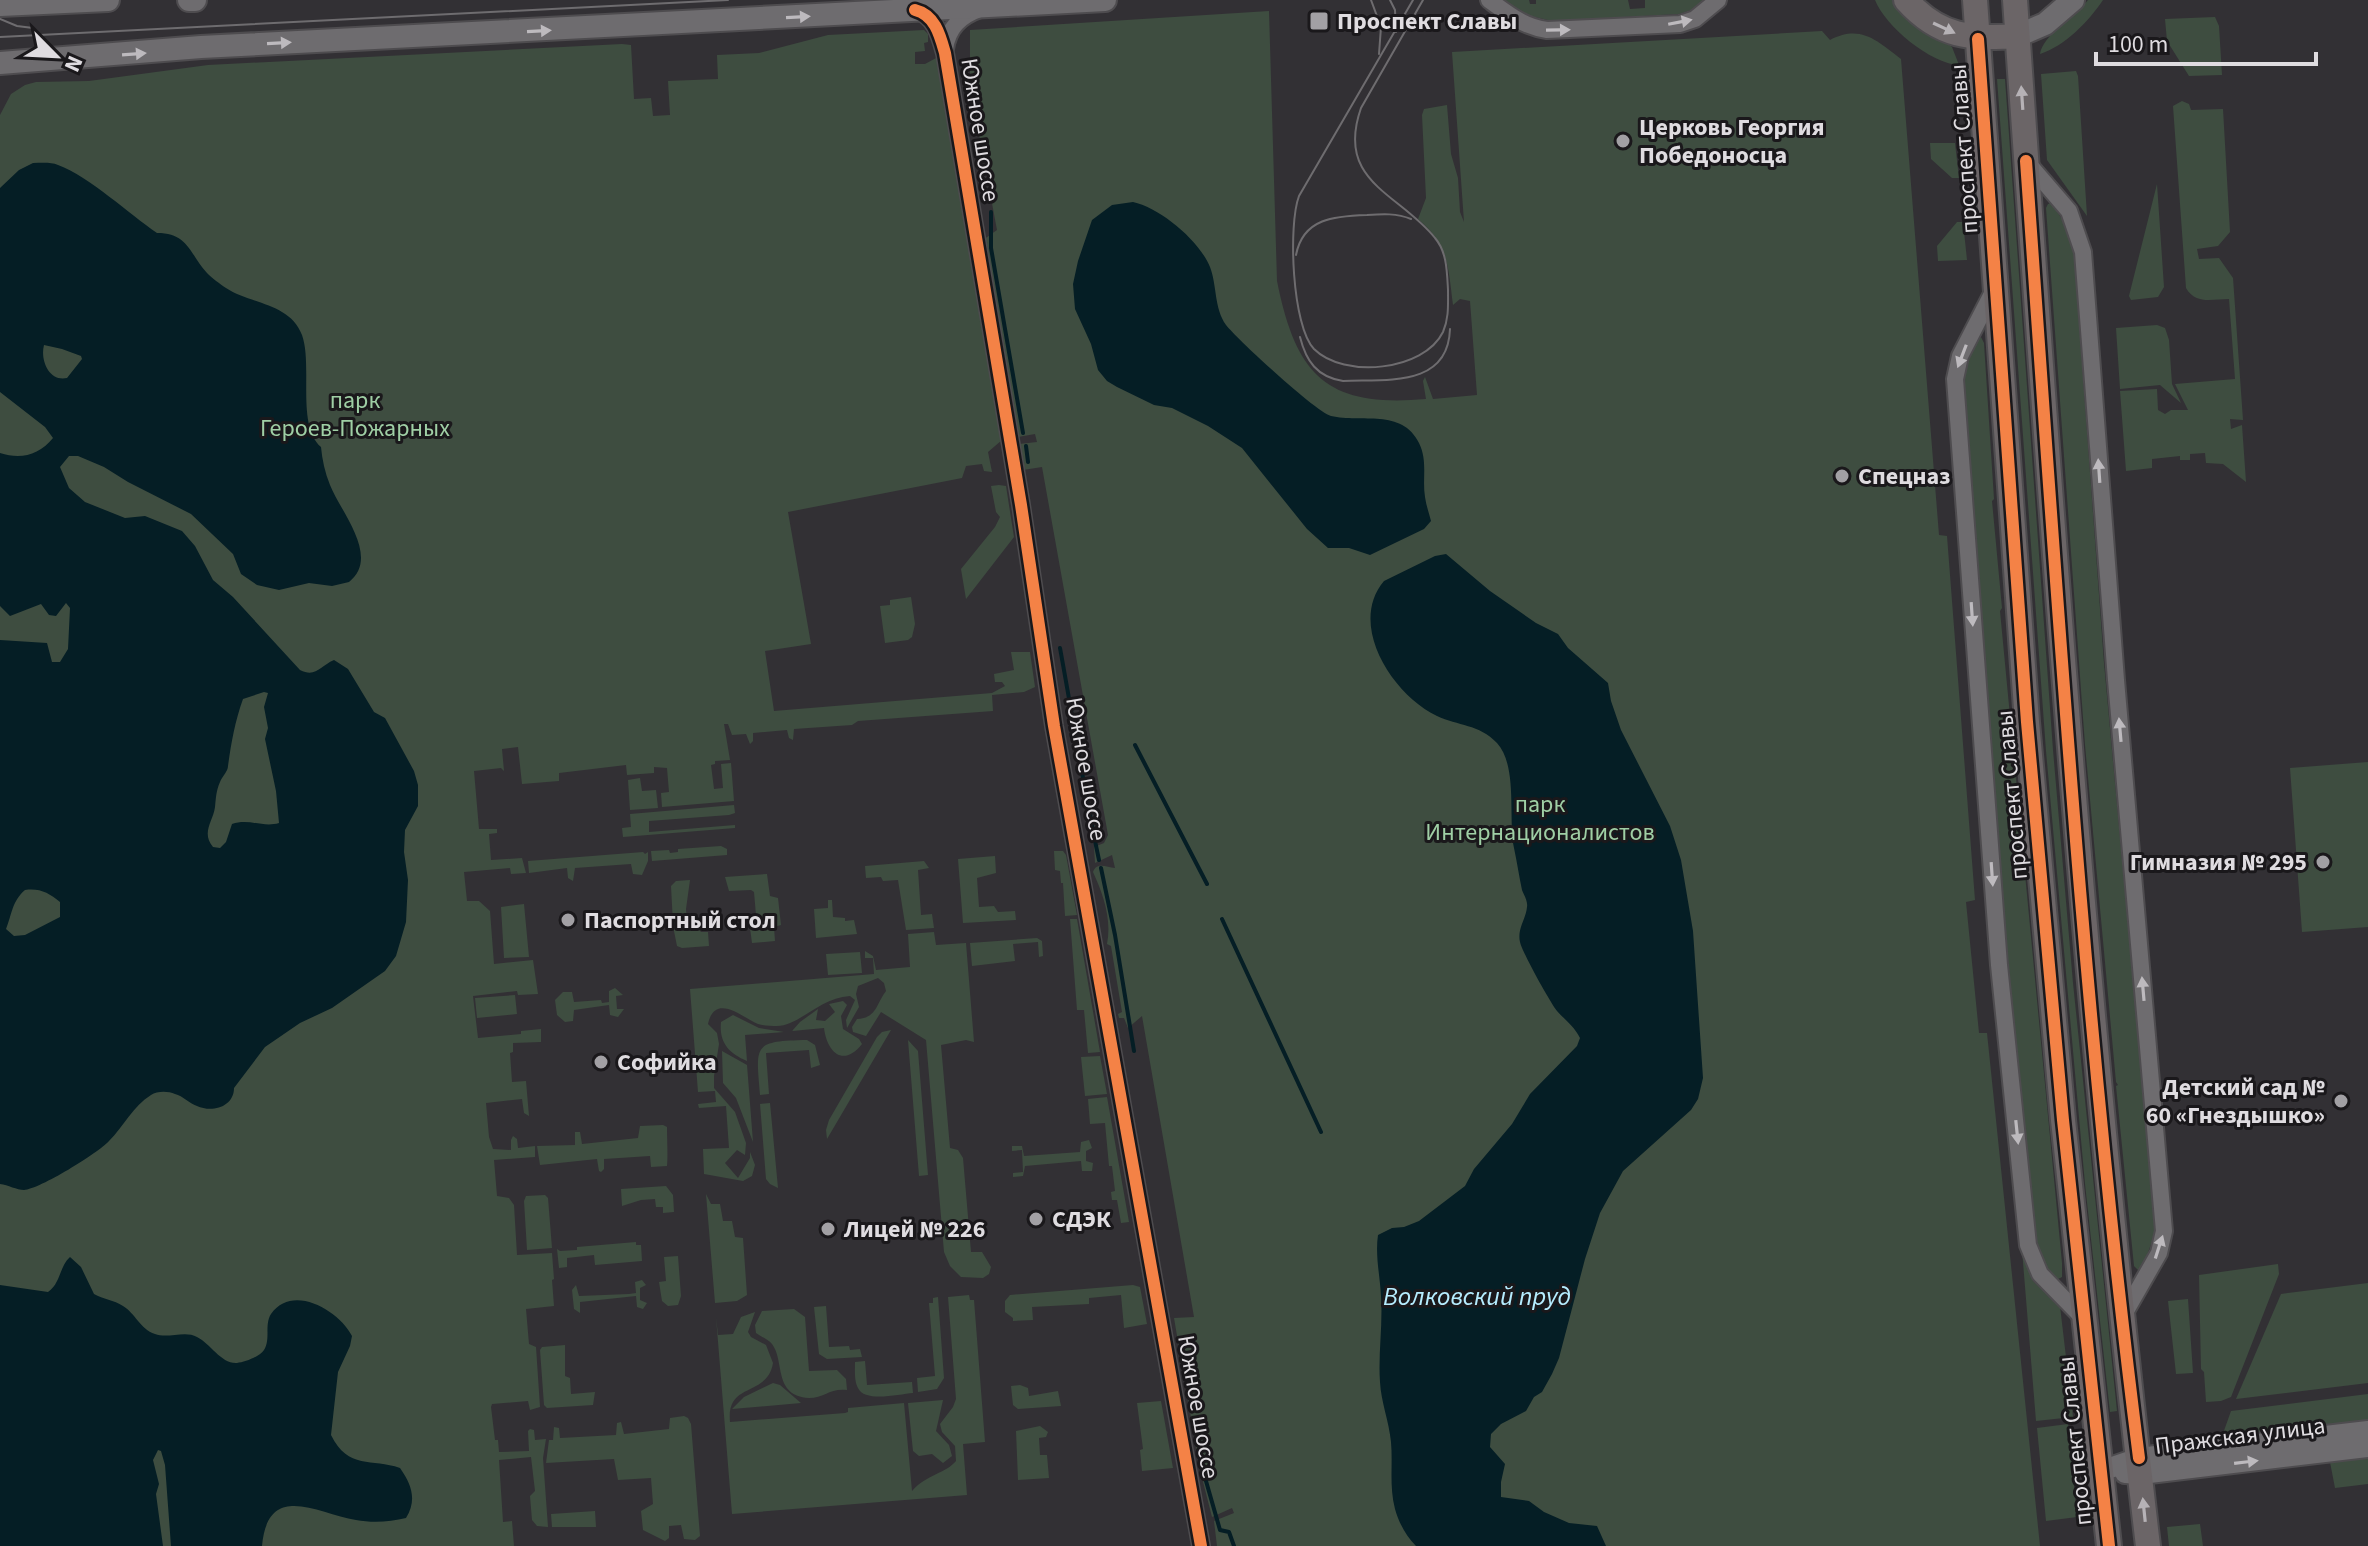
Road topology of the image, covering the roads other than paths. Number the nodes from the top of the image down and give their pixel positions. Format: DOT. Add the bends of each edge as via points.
graph roads {
  1 [pos="108,0"];
  2 [pos="189,0"];
  3 [pos="195,0"];
  4 [pos="1105,0"];
  5 [pos="1489,0"];
  6 [pos="1718,0"];
  7 [pos="1906,0"];
  8 [pos="1975,0"];
  9 [pos="2015,0"];
  10 [pos="2073,0"];
  11 [pos="0,5"];
  12 [pos="991,6"];
  13 [pos="915,10"];
  14 [pos="2017,36"];
  15 [pos="1978,39"];
  16 [pos="945,51"];
  17 [pos="0,63"];
  18 [pos="2026,161"];
  19 [pos="1996,286"];
  20 [pos="2123,1316"];
  21 [pos="2083,1318"];
  22 [pos="2368,1431"];
  23 [pos="2368,1447"];
  24 [pos="2140,1466"];
  25 [pos="2101,1471"];
  26 [pos="1201,1546"];
  27 [pos="2109,1546"];
  28 [pos="2148,1546"];
  1 -- 11 [label="main road"];
  2 -- 3 [label="main road"];
  4 -- 12 [label="main road"];
  5 -- 6 [label="street, one-way" via="1520,22 1547,30 1680,24"];
  7 -- 15 [label="main road, one-way" via="1944,29"];
  8 -- 15 [label="main road, проспект Славы"];
  9 -- 14 [label="main road"];
  10 -- 14 [label="main road" via="2045,24"];
  12 -- 13 [label="main road"];
  12 -- 16 [label="street, Южное шоссе" via="956,23"];
  13 -- 16 [label="street, Южное шоссе" via="933,22"];
  17 -- 13 [label="main road, one-way" via="201,47"];
  14 -- 15 [label="main road"];
  18 -- 14 [label="main road, one-way"];
  15 -- 19 [label="main road, проспект Славы"];
  16 -- 26 [label="street, Южное шоссе" via="1054,726"];
  18 -- 20 [label="main road" via="2065,714"];
  20 -- 18 [label="street, one-way" via="2159,1253 2164,1231 2083,252 2069,211"];
  19 -- 21 [label="main road, проспект Славы" via="2028,737"];
  19 -- 21 [label="street, one-way" via="1960,356 1955,379 1998,949 2028,1245 2040,1274"];
  20 -- 24 [label="main road"];
  21 -- 25 [label="main road, проспект Славы"];
  22 -- 24 [label="street, Пражская улица"];
  24 -- 23 [label="street, Пражская улица, one-way"];
  24 -- 25 [label="street, Пражская улица"];
  28 -- 24 [label="main road, one-way"];
  25 -- 27 [label="main road, проспект Славы"];
}
